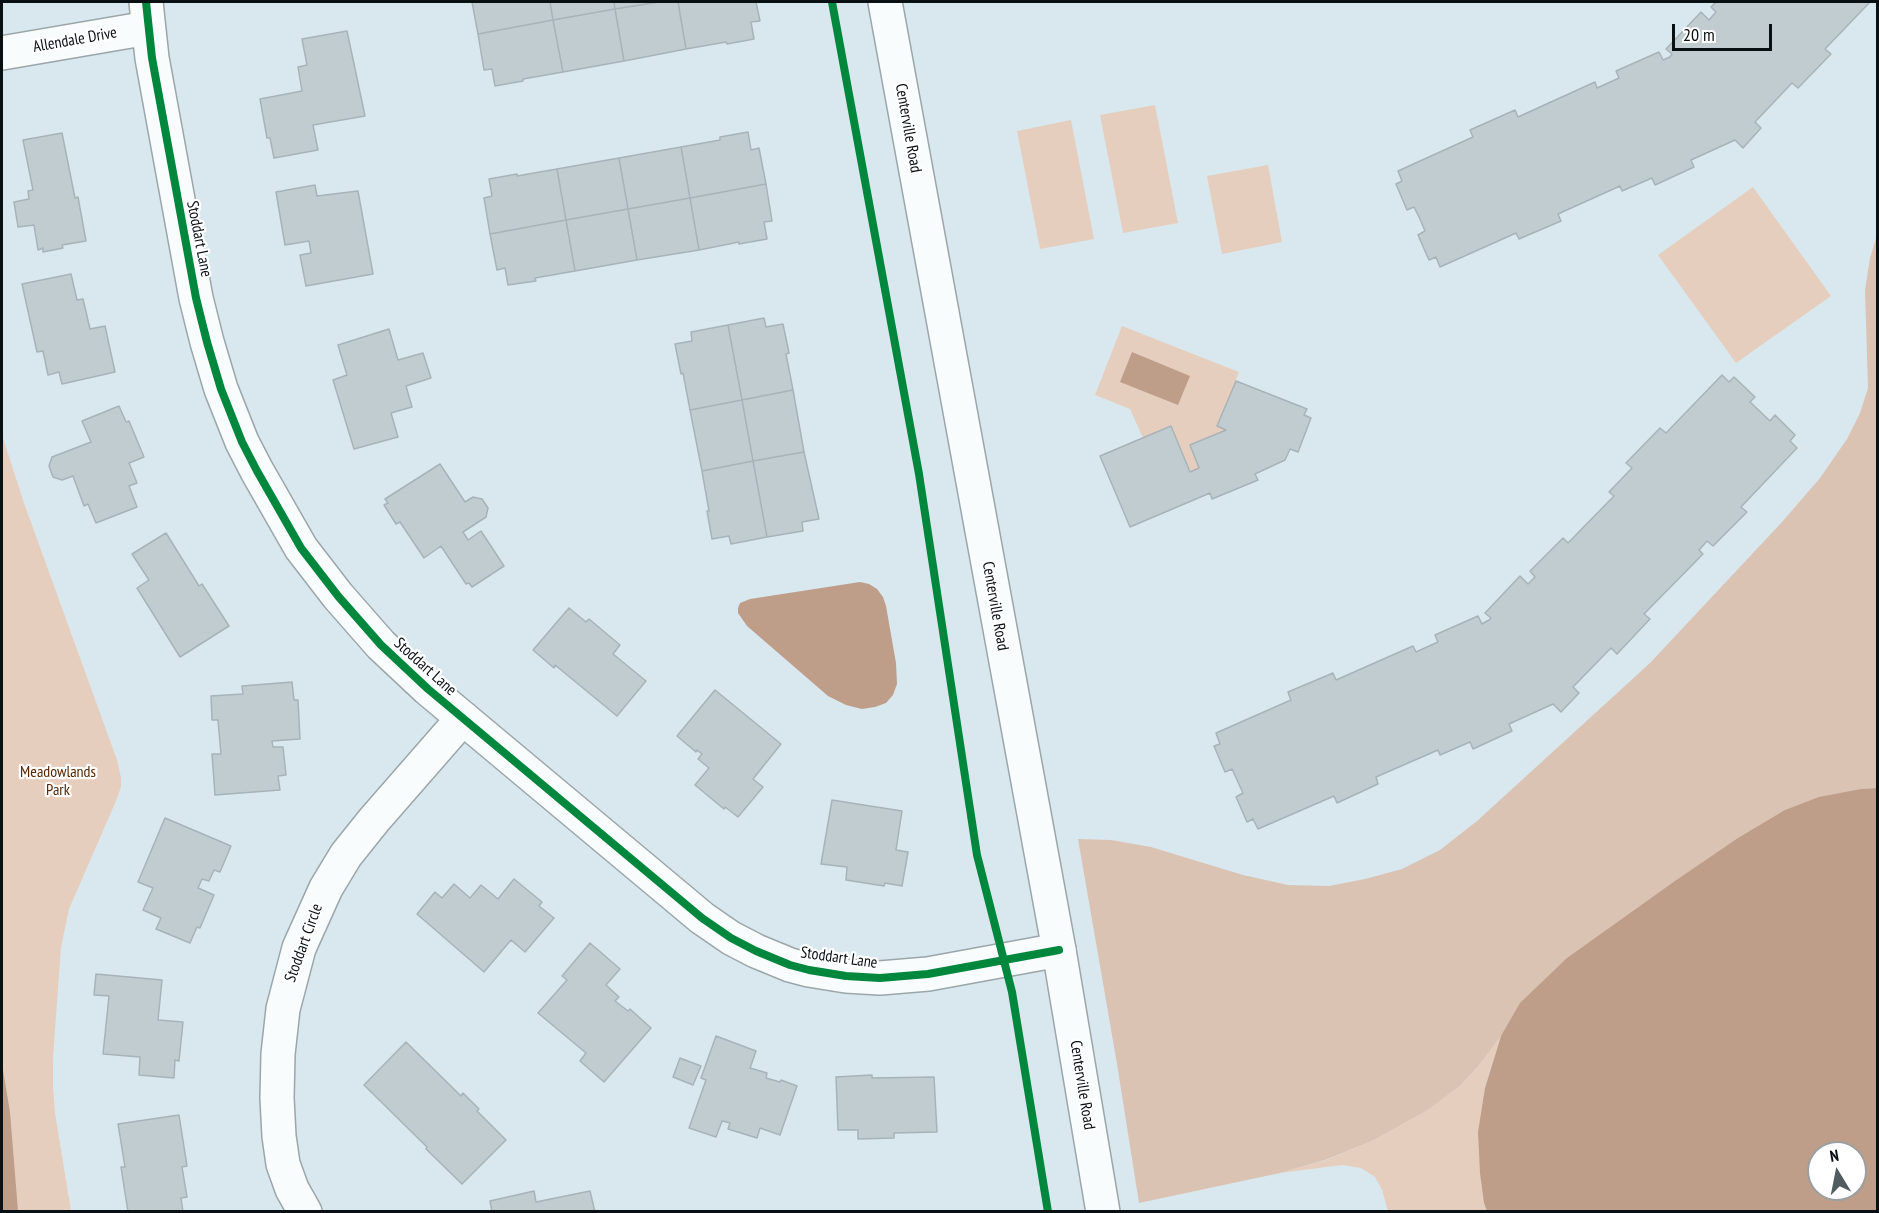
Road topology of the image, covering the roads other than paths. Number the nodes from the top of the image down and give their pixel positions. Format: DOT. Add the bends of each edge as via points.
graph roads {
  1 [pos="885,2"];
  2 [pos="147,15"];
  3 [pos="2,53"];
  4 [pos="463,718"];
  5 [pos="1059,950"];
  6 [pos="305,1212"];
  7 [pos="1103,1212"];
  1 -- 5 [label="street, Centerville Road"];
  2 -- 3 [label="street, Allendale Drive"];
  2 -- 4 [label="street, Stoddart Lane" via="199,310 221,389 243,442 277,507 318,571 381,645"];
  4 -- 5 [label="street, Stoddart Lane" via="702,918 775,959 820,972 892,978"];
  4 -- 6 [label="street, Stoddart Circle" via="346,855 322,897 292,969 280,1030 278,1116 287,1177"];
  5 -- 7 [label="street, Centerville Road"];
}
